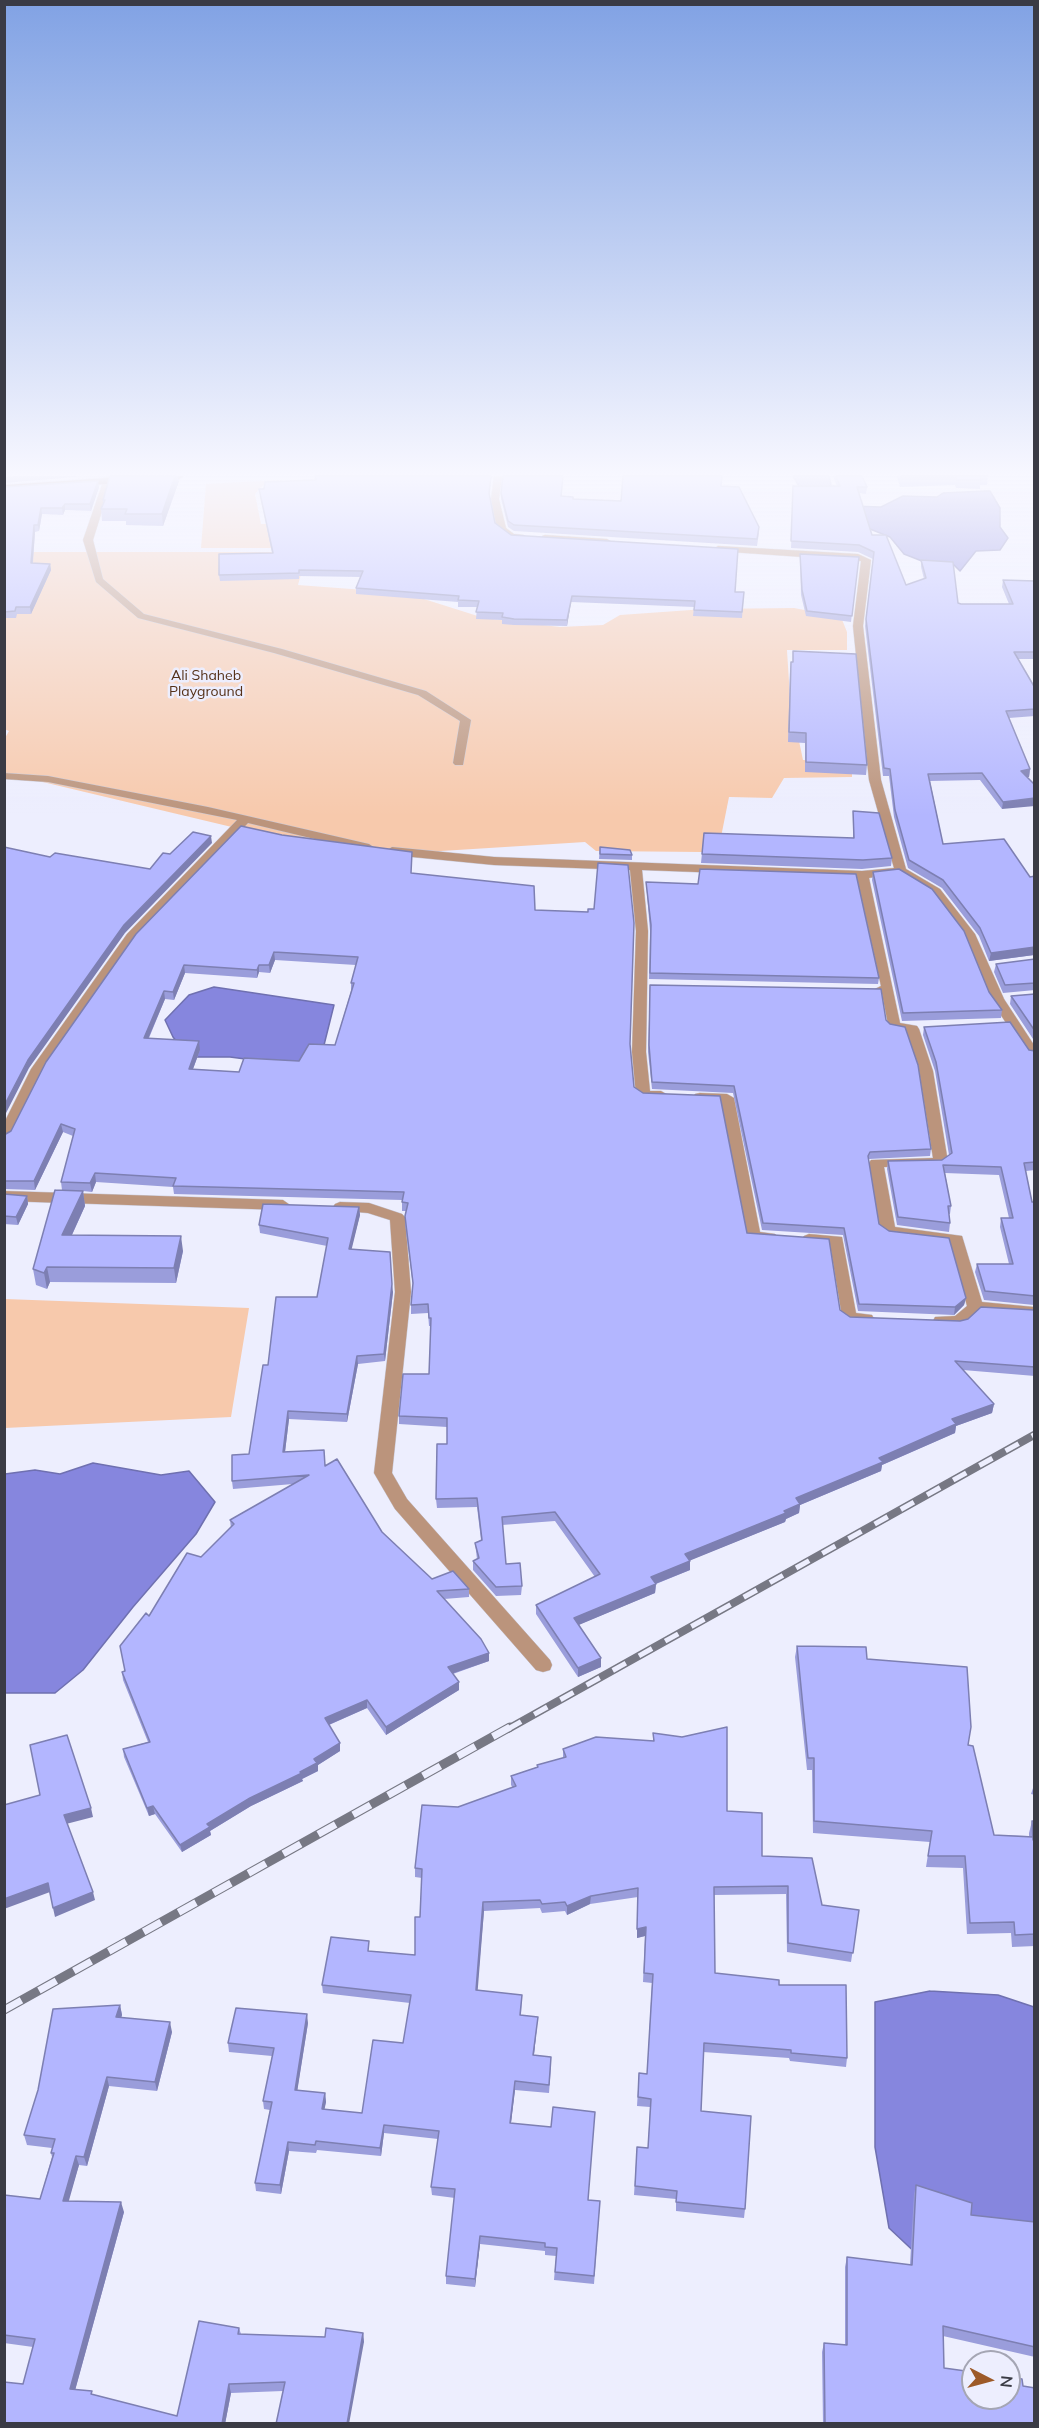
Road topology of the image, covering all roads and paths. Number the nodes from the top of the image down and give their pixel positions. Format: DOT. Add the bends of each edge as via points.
graph roads {
  1 [pos="110,589"];
  2 [pos="862,589"];
  3 [pos="459,763"];
  4 [pos="4,776"];
  5 [pos="244,819"];
  6 [pos="636,866"];
  7 [pos="901,871"];
  8 [pos="862,875"];
  9 [pos="864,990"];
  10 [pos="888,990"];
  11 [pos="1016,998"];
  12 [pos="997,999"];
  13 [pos="1035,1054"];
  14 [pos="4,1138"];
  15 [pos="4,1196"];
  16 [pos="298,1206"];
  17 [pos="322,1206"];
  18 [pos="975,1308"];
  19 [pos="1035,1312"];
  20 [pos="882,1319"];
  21 [pos="926,1321"];
  22 [pos="543,1665"];
  1 -- 3 [label="street" via="141,616 422,693 466,720"];
  2 -- 7 [label="street" via="858,626 875,780"];
  4 -- 5 [label="street" via="48,779"];
  5 -- 6 [label="street" via="376,850 494,861"];
  5 -- 14 [label="street" via="131,937 38,1069"];
  6 -- 8 [label="street"];
  6 -- 20 [label="street" via="647,985 639,1052 643,1095 727,1098 753,1237 837,1240 849,1318"];
  7 -- 8 [label="street"];
  7 -- 12 [label="street" via="936,892 971,937 990,966"];
  8 -- 10 [label="street"];
  9 -- 10 [label="street"];
  10 -- 18 [label="street" via="894,1026 917,1028 941,1162 876,1163 888,1231 957,1239"];
  11 -- 12 [label="street"];
  12 -- 13 [label="street" via="1008,1024"];
  15 -- 16 [label="street"];
  17 -- 22 [label="street" via="369,1208 397,1217 402,1292 383,1473 401,1504"];
  18 -- 19 [label="street"];
  18 -- 21 [label="street" via="959,1322"];
}
